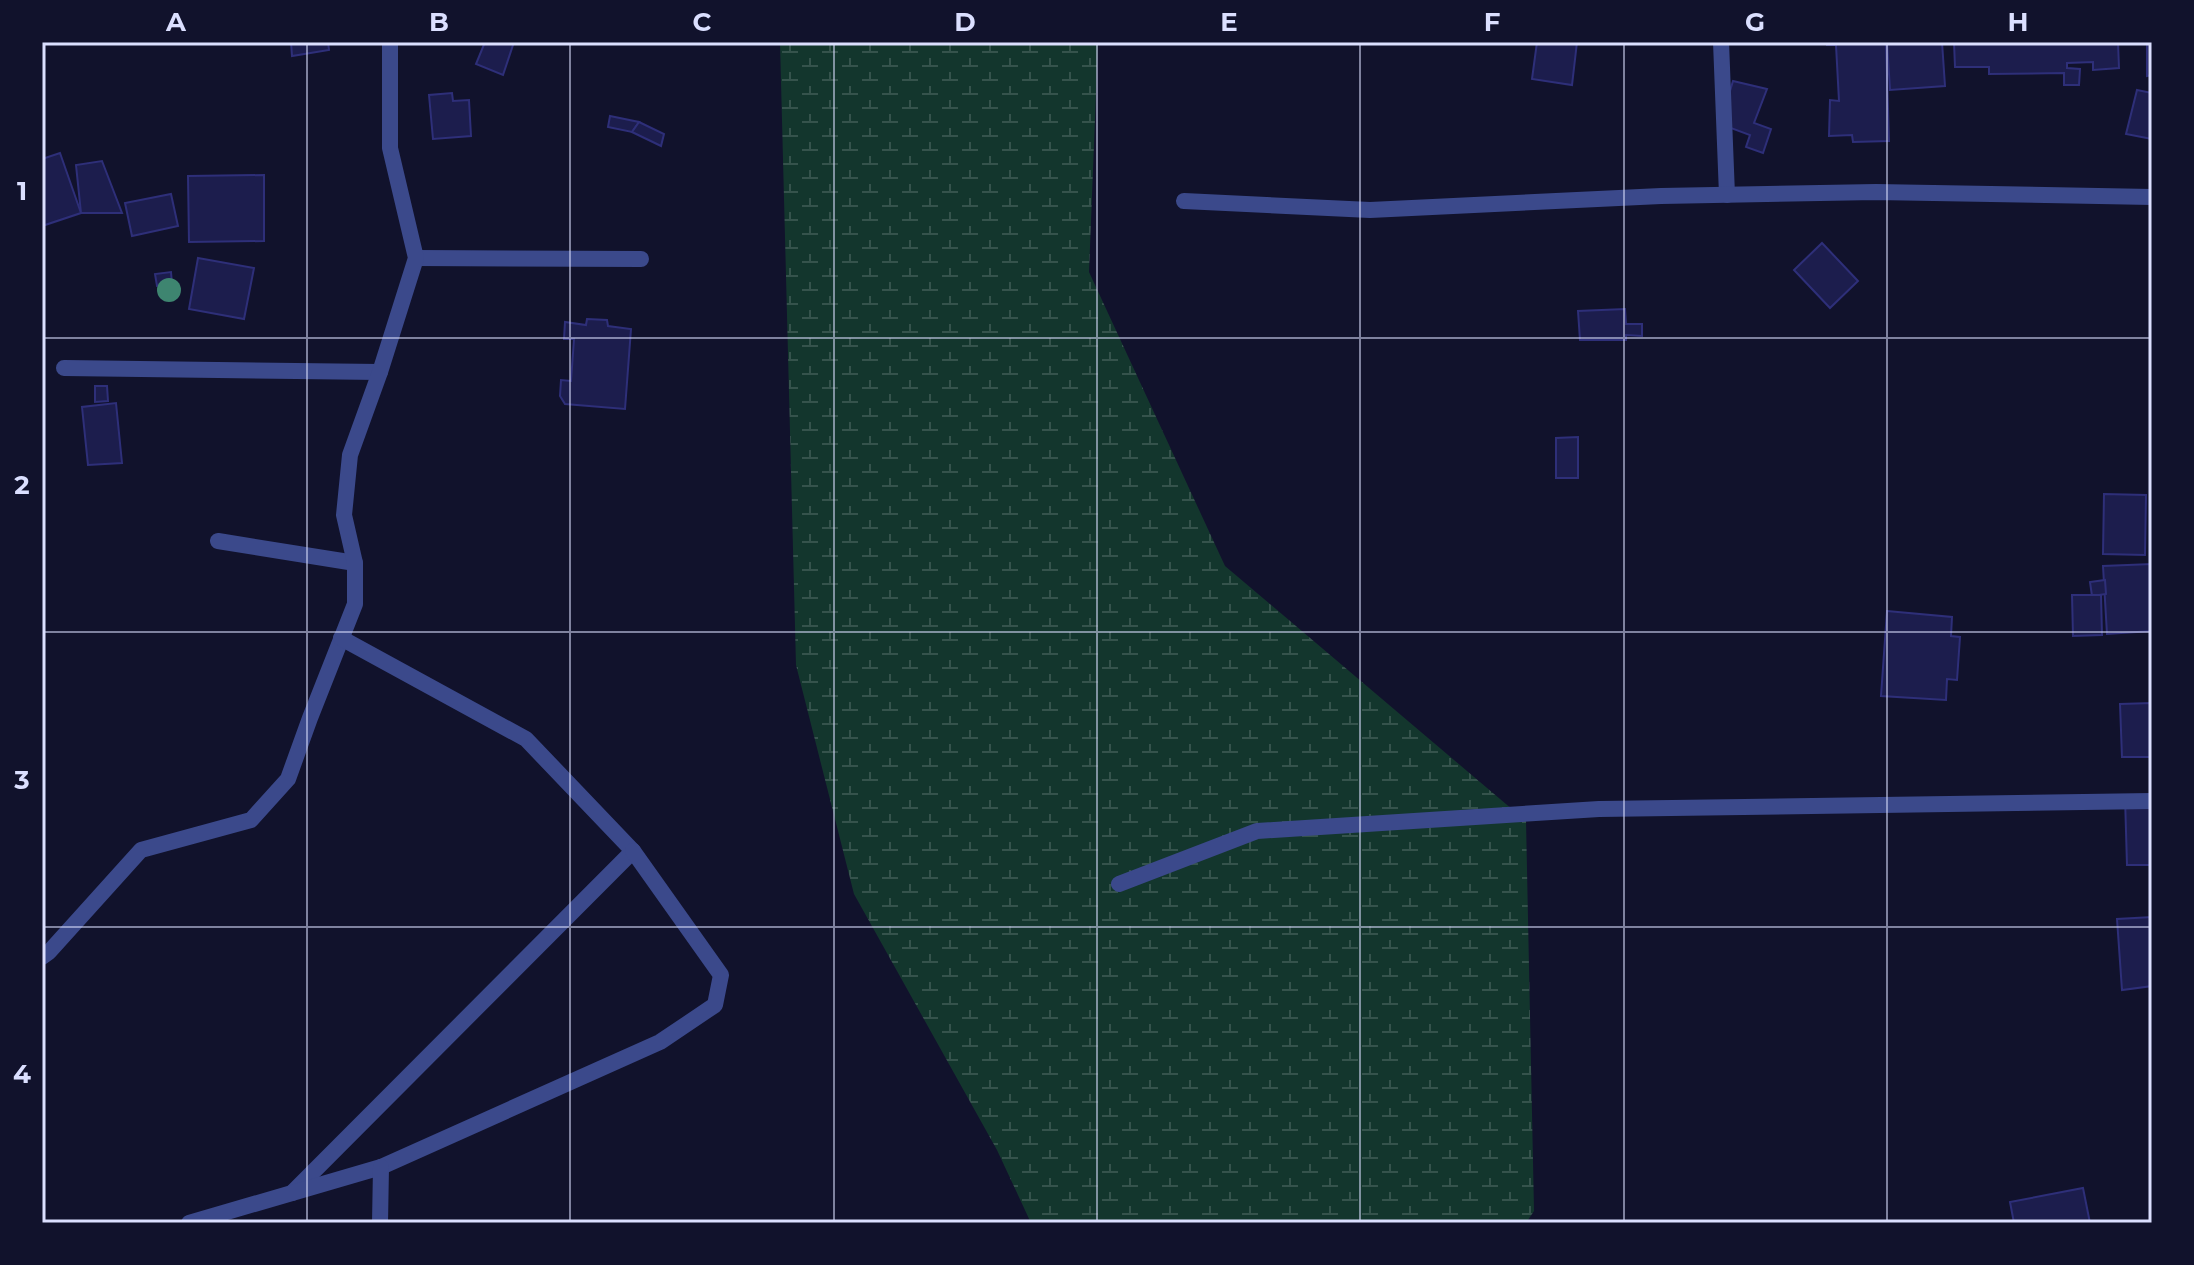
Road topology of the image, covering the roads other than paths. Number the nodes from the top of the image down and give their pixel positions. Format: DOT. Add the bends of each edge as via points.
graph roads {
  1 [pos="390,42"];
  2 [pos="1721,42"];
  3 [pos="1727,195"];
  4 [pos="2152,197"];
  5 [pos="1184,201"];
  6 [pos="416,258"];
  7 [pos="641,259"];
  8 [pos="64,368"];
  9 [pos="380,372"];
  10 [pos="218,541"];
  11 [pos="355,563"];
  12 [pos="341,638"];
  13 [pos="2152,801"];
  14 [pos="633,851"];
  15 [pos="1119,884"];
  16 [pos="42,957"];
  17 [pos="381,1167"];
  18 [pos="292,1193"];
  19 [pos="189,1223"];
  20 [pos="380,1223"];
  1 -- 6 [label="street" via="390,148"];
  2 -- 3 [label="street"];
  3 -- 4 [label="street"];
  3 -- 5 [label="street" via="1370,210"];
  6 -- 7 [label="street"];
  6 -- 9 [label="street"];
  8 -- 9 [label="street"];
  9 -- 11 [label="street" via="350,455 344,515"];
  10 -- 11 [label="street"];
  11 -- 12 [label="street" via="355,604"];
  12 -- 14 [label="street" via="526,739"];
  12 -- 16 [label="street" via="288,779 251,820 141,850"];
  13 -- 15 [label="street" via="1599,809 1257,831"];
  14 -- 17 [label="street" via="721,975 715,1005 660,1042"];
  14 -- 18 [label="street"];
  17 -- 18 [label="street"];
  17 -- 20 [label="street"];
  18 -- 19 [label="street"];
}
